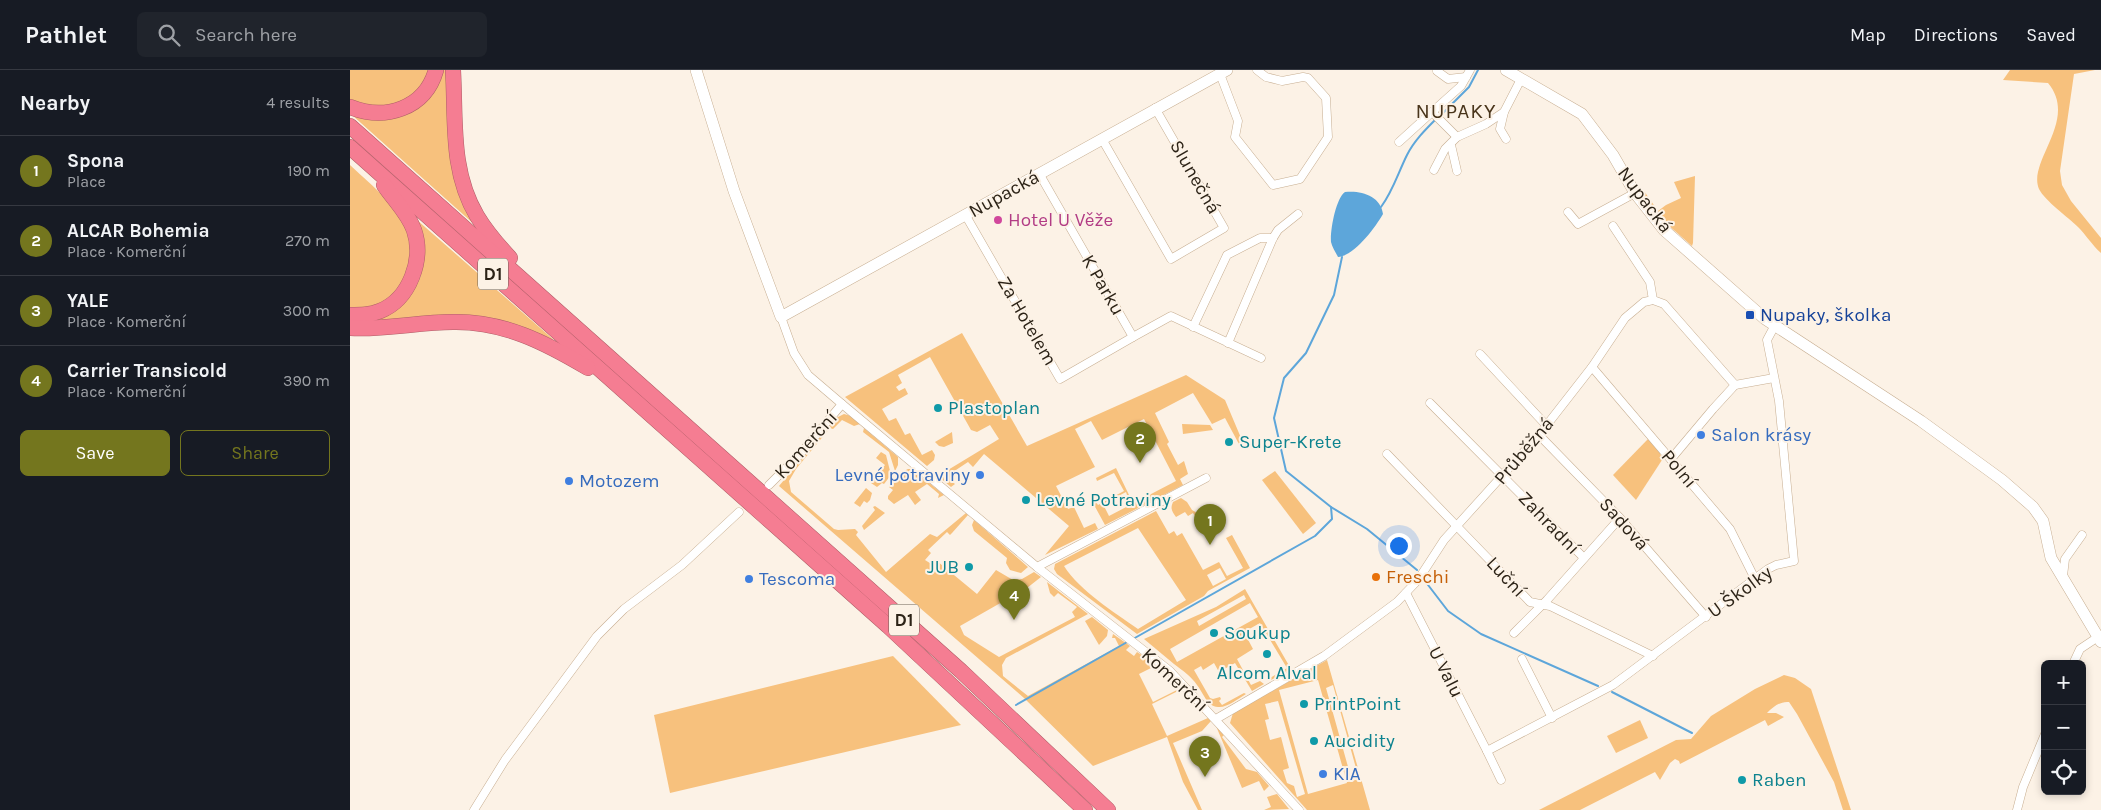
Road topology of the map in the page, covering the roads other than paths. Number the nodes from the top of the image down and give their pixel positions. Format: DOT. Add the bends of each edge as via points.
graph roads {
  1 [pos="436,70"];
  2 [pos="453,70"];
  3 [pos="696,70"];
  4 [pos="1257,70"];
  5 [pos="1506,70"];
  6 [pos="1221,71"];
  7 [pos="1437,71"];
  8 [pos="1468,73"];
  9 [pos="1521,79"];
  10 [pos="350,107"];
  11 [pos="1155,108"];
  12 [pos="1504,112"];
  13 [pos="1434,113"];
  14 [pos="350,126"];
  15 [pos="1457,137"];
  16 [pos="1102,139"];
  17 [pos="1506,139"];
  18 [pos="1399,142"];
  19 [pos="1451,144"];
  20 [pos="350,147"];
  21 [pos="371,166"];
  22 [pos="1434,170"];
  23 [pos="1457,171"];
  24 [pos="1040,175"];
  25 [pos="1635,192"];
  26 [pos="1568,212"];
  27 [pos="1298,214"];
  28 [pos="966,216"];
  29 [pos="1613,226"];
  30 [pos="1273,238"];
  31 [pos="544,298"];
  32 [pos="1653,300"];
  33 [pos="350,315"];
  34 [pos="781,317"];
  35 [pos="1193,327"];
  36 [pos="1774,327"];
  37 [pos="350,328"];
  38 [pos="1133,337"];
  39 [pos="1228,343"];
  40 [pos="1480,354"];
  41 [pos="1261,358"];
  42 [pos="1592,367"];
  43 [pos="1774,378"];
  44 [pos="614,383"];
  45 [pos="1736,385"];
  46 [pos="1430,403"];
  47 [pos="842,404"];
  48 [pos="1546,425"];
  49 [pos="1539,435"];
  50 [pos="1387,454"];
  51 [pos="1671,459"];
  52 [pos="1504,476"];
  53 [pos="1206,478"];
  54 [pos="769,485"];
  55 [pos="739,512"];
  56 [pos="1620,518"];
  57 [pos="1456,527"];
  58 [pos="2082,535"];
  59 [pos="1584,558"];
  60 [pos="1036,566"];
  61 [pos="1755,579"];
  62 [pos="2065,583"];
  63 [pos="1406,593"];
  64 [pos="1540,605"];
  65 [pos="1706,617"];
  66 [pos="1514,633"];
  67 [pos="2099,640"];
  68 [pos="1654,656"];
  69 [pos="1522,659"];
  70 [pos="2075,660"];
  71 [pos="1552,718"];
  72 [pos="1216,719"];
  73 [pos="2041,744"];
  74 [pos="1486,751"];
  75 [pos="1501,780"];
  76 [pos="474,810"];
  77 [pos="1085,810"];
  78 [pos="1108,810"];
  79 [pos="1299,810"];
  80 [pos="2016,810"];
  1 -- 10 [label="highway" via="428,88 406,108 376,114"];
  2 -- 31 [label="highway" via="455,146 467,195 486,229"];
  3 -- 34 [label="street" via="731,181"];
  4 -- 6 [label="street" via="1266,77 1282,81 1308,78 1326,98 1328,137 1300,179 1273,185 1235,137 1238,121"];
  5 -- 9 [label="street, Nupacká"];
  6 -- 11 [label="street, Nupacká"];
  7 -- 8 [label="street" via="1448,79"];
  8 -- 13 [label="street" via="1461,86"];
  9 -- 12 [label="street"];
  9 -- 25 [label="street, Nupacká" via="1582,114"];
  11 -- 16 [label="street, Nupacká"];
  11 -- 16 [label="street, Slunečná" via="1224,228 1170,259"];
  12 -- 15 [label="street"];
  12 -- 17 [label="street" via="1500,129"];
  13 -- 15 [label="street"];
  13 -- 18 [label="street"];
  14 -- 31 [label="highway, D1"];
  15 -- 19 [label="street"];
  16 -- 24 [label="street, Nupacká"];
  19 -- 22 [label="street"];
  19 -- 23 [label="street"];
  20 -- 21 [label="highway, D1"];
  21 -- 33 [label="highway" via="408,217 417,246 416,263 405,291 395,302 374,313"];
  21 -- 44 [label="highway, D1"];
  24 -- 28 [label="street, Nupacká"];
  24 -- 38 [label="street, K Parku"];
  25 -- 26 [label="street" via="1578,224"];
  25 -- 36 [label="street, Nupacká" via="1664,230"];
  27 -- 30 [label="street"];
  28 -- 34 [label="street, Nupacká"];
  28 -- 38 [label="street, Za Hotelem" via="1060,379"];
  29 -- 32 [label="street" via="1650,282"];
  30 -- 35 [label="street" via="1260,238 1227,254"];
  30 -- 39 [label="street"];
  31 -- 78 [label="highway, D1" via="954,664"];
  32 -- 42 [label="street, Průběžná" via="1644,302 1626,318"];
  32 -- 45 [label="street" via="1664,304"];
  34 -- 47 [label="street, Komerční" via="794,353 808,375"];
  35 -- 38 [label="street, K Parku" via="1170,316"];
  35 -- 39 [label="street, K Parku"];
  36 -- 43 [label="street" via="1767,340"];
  36 -- 62 [label="street, Nupacká" via="1921,421 2002,480 2039,515 2051,558"];
  37 -- 44 [label="highway" via="443,322 485,324 537,340"];
  39 -- 41 [label="street, K Parku"];
  40 -- 48 [label="street"];
  42 -- 48 [label="street, Průběžná"];
  42 -- 51 [label="street, Polní"];
  43 -- 45 [label="street"];
  43 -- 61 [label="street, U Školky" via="1794,561 1776,565"];
  44 -- 77 [label="highway, D1" via="902,639"];
  45 -- 51 [label="street"];
  46 -- 52 [label="street, Zahradní"];
  47 -- 54 [label="street, Komerční" via="801,454"];
  47 -- 60 [label="street, Komerční"];
  48 -- 49 [label="street, Průběžná"];
  49 -- 52 [label="street, Průběžná"];
  49 -- 56 [label="street, Sadová"];
  50 -- 57 [label="street, Luční"];
  51 -- 61 [label="street, Polní" via="1730,529"];
  52 -- 57 [label="street, Průběžná"];
  52 -- 59 [label="street, Zahradní"];
  53 -- 60 [label="street"];
  55 -- 76 [label="street" via="682,565 624,609 597,636 509,753"];
  56 -- 59 [label="street"];
  56 -- 65 [label="street, Sadová"];
  57 -- 63 [label="street, Průběžná"];
  57 -- 64 [label="street, Luční" via="1530,602"];
  58 -- 62 [label="street" via="2065,560"];
  59 -- 64 [label="street"];
  60 -- 72 [label="street, Komerční" via="1157,660"];
  61 -- 65 [label="street, U Školky"];
  62 -- 67 [label="street, Nupacká"];
  63 -- 72 [label="street, Průběžná" via="1330,652"];
  63 -- 74 [label="street, U Valu"];
  64 -- 66 [label="street"];
  64 -- 68 [label="street, Luční" via="1550,606"];
  65 -- 68 [label="street, U Školky"];
  67 -- 70 [label="street" via="2080,648"];
  68 -- 71 [label="street, U Školky" via="1613,685"];
  69 -- 71 [label="street"];
  71 -- 74 [label="street"];
  72 -- 79 [label="street, Komerční"];
  73 -- 80 [label="street"];
  74 -- 75 [label="street, U Valu"];
}
